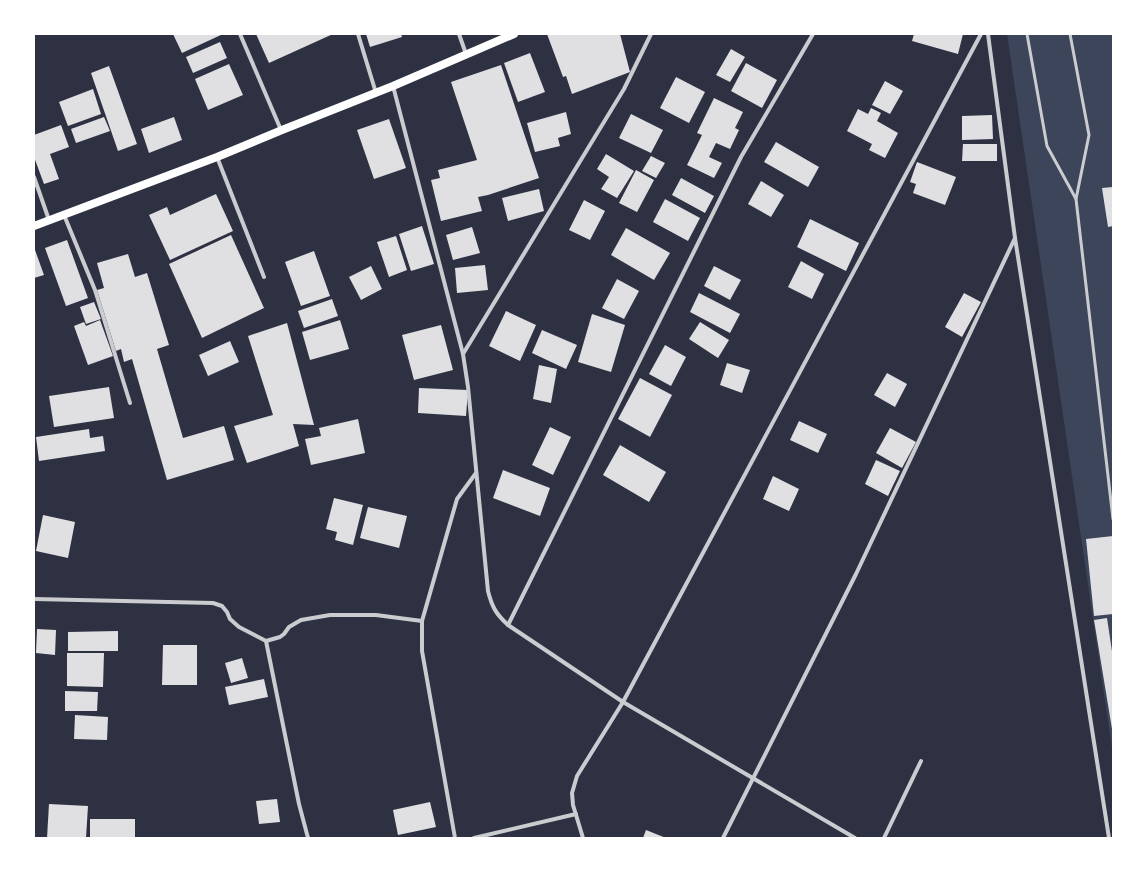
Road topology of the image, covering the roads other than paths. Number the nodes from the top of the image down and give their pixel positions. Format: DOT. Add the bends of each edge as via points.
graph roads {
  1 [pos="240,34"];
  2 [pos="358,34"];
  3 [pos="459,34"];
  4 [pos="514,34"];
  5 [pos="651,34"];
  6 [pos="813,34"];
  7 [pos="981,34"];
  8 [pos="988,34"];
  9 [pos="1027,34"];
  10 [pos="1070,34"];
  11 [pos="466,55"];
  12 [pos="393,86"];
  13 [pos="376,93"];
  14 [pos="282,130"];
  15 [pos="217,157"];
  16 [pos="34,177"];
  17 [pos="1076,199"];
  18 [pos="64,215"];
  19 [pos="49,221"];
  20 [pos="34,226"];
  21 [pos="1015,238"];
  22 [pos="264,277"];
  23 [pos="463,354"];
  24 [pos="130,403"];
  25 [pos="476,473"];
  26 [pos="1113,519"];
  27 [pos="34,599"];
  28 [pos="422,621"];
  29 [pos="508,625"];
  30 [pos="266,641"];
  31 [pos="622,702"];
  32 [pos="921,761"];
  33 [pos="752,778"];
  34 [pos="576,814"];
  35 [pos="308,838"];
  36 [pos="455,838"];
  37 [pos="474,838"];
  38 [pos="583,838"];
  39 [pos="723,838"];
  40 [pos="855,838"];
  41 [pos="884,838"];
  42 [pos="1109,838"];
  1 -- 14 [label="street"];
  2 -- 13 [label="street"];
  3 -- 11 [label="street"];
  4 -- 11 [label="main road"];
  5 -- 23 [label="street" via="624,89"];
  6 -- 29 [label="street" via="741,157"];
  7 -- 31 [label="street"];
  8 -- 21 [label="street"];
  9 -- 17 [label="lane" via="1046,146"];
  10 -- 17 [label="lane" via="1089,135"];
  11 -- 12 [label="main road"];
  12 -- 13 [label="main road"];
  12 -- 23 [label="street"];
  13 -- 14 [label="main road"];
  14 -- 15 [label="main road"];
  15 -- 18 [label="main road"];
  15 -- 22 [label="street"];
  16 -- 19 [label="street"];
  17 -- 26 [label="lane"];
  18 -- 19 [label="main road"];
  18 -- 24 [label="street" via="95,290"];
  19 -- 20 [label="main road"];
  21 -- 33 [label="street" via="856,574"];
  21 -- 42 [label="street"];
  23 -- 25 [label="street"];
  25 -- 28 [label="street" via="457,499"];
  25 -- 29 [label="street" via="488,591 492,606"];
  27 -- 30 [label="street" via="213,603 222,606 230,619 239,626"];
  28 -- 30 [label="street" via="376,615 330,615 301,620 289,626 280,637"];
  28 -- 36 [label="street" via="422,651"];
  29 -- 31 [label="street"];
  30 -- 35 [label="street"];
  31 -- 33 [label="street"];
  31 -- 34 [label="street" via="577,776 572,793"];
  32 -- 41 [label="street"];
  33 -- 39 [label="street"];
  33 -- 40 [label="street"];
  34 -- 37 [label="street"];
  34 -- 38 [label="street"];
}
